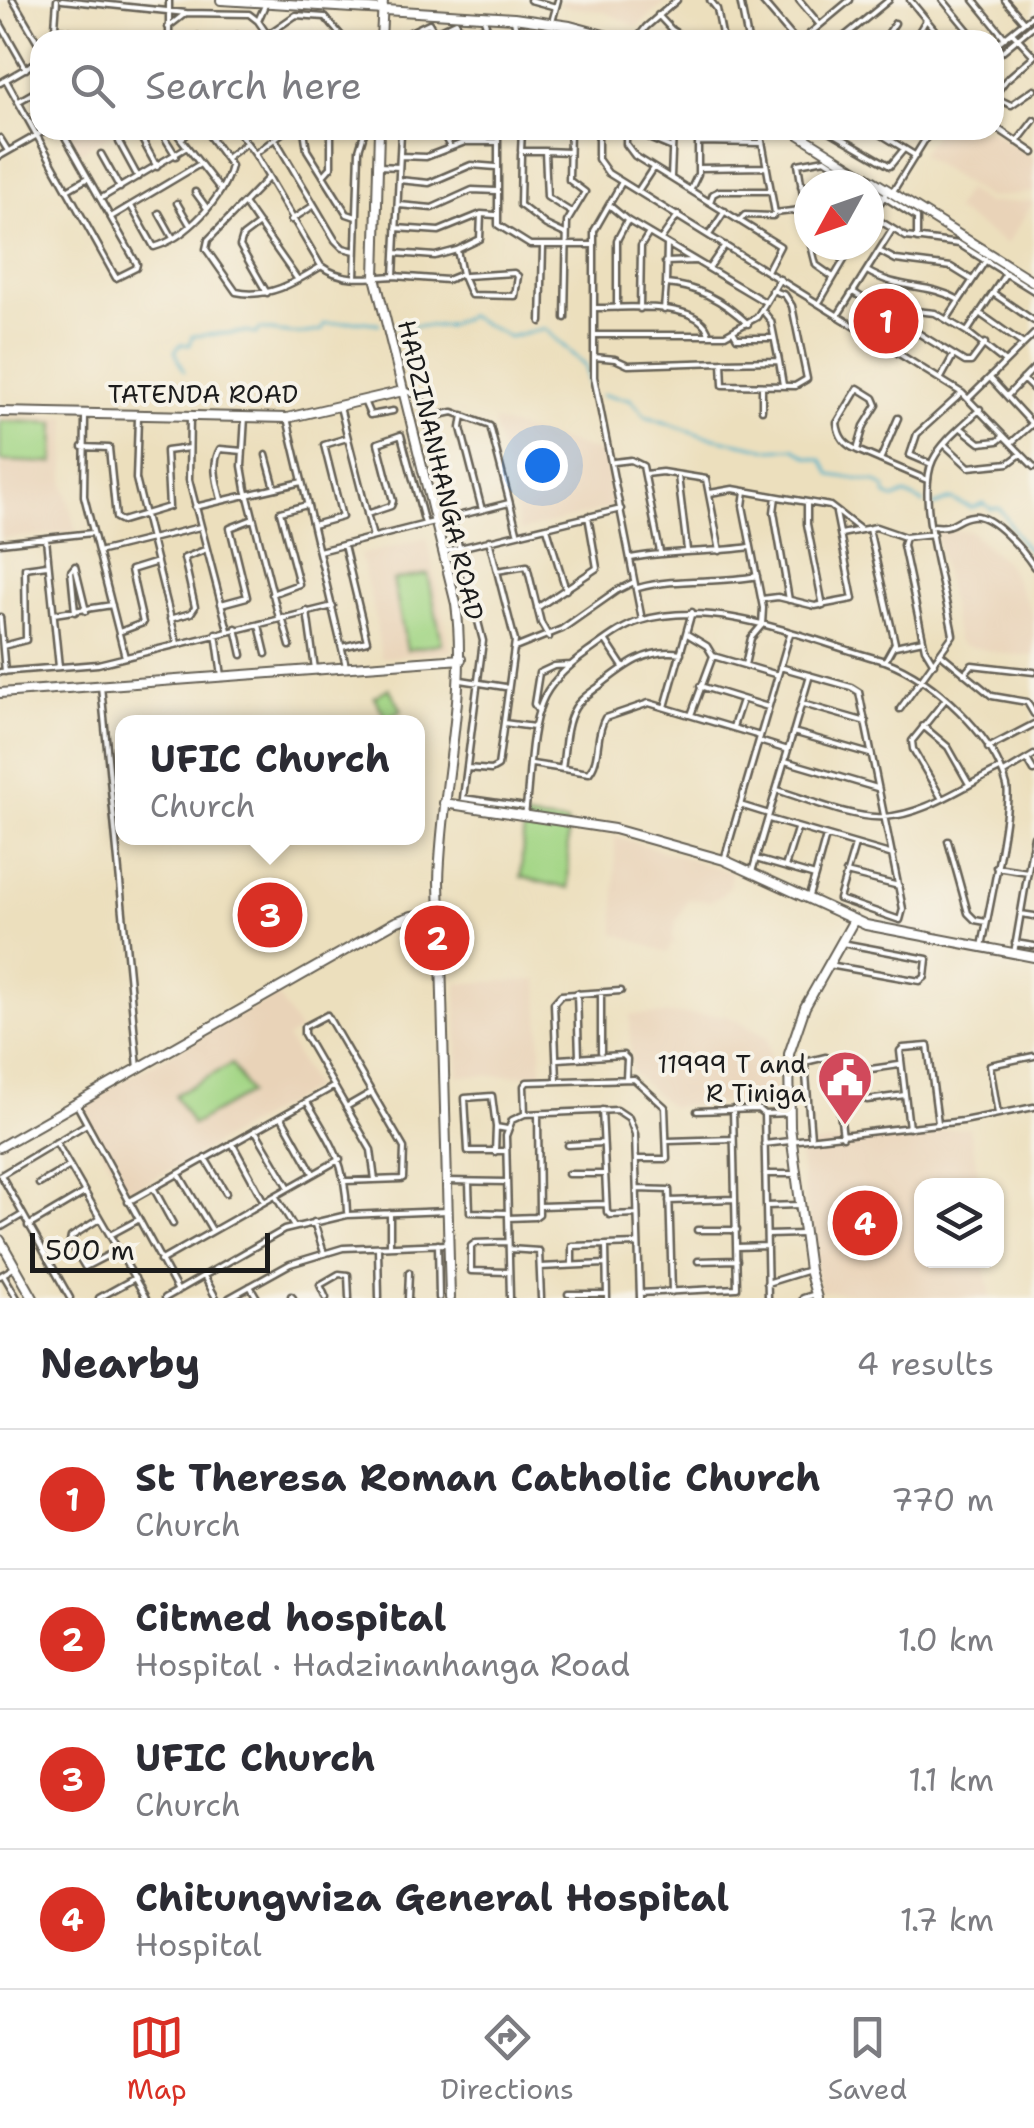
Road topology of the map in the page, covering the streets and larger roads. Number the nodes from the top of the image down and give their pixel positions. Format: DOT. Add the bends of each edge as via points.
graph roads {
  1 [pos="14,0"];
  2 [pos="60,0"];
  3 [pos="169,0"];
  4 [pos="220,0"];
  5 [pos="530,0"];
  6 [pos="677,0"];
  7 [pos="710,0"];
  8 [pos="740,0"];
  9 [pos="761,0"];
  10 [pos="799,0"];
  11 [pos="850,0"];
  12 [pos="889,0"];
  13 [pos="910,0"];
  14 [pos="942,0"];
  15 [pos="974,0"];
  16 [pos="1005,0"];
  17 [pos="278,2"];
  18 [pos="265,3"];
  19 [pos="557,3"];
  20 [pos="382,5"];
  21 [pos="168,12"];
  22 [pos="186,13"];
  23 [pos="1034,14"];
  24 [pos="658,15"];
  25 [pos="483,16"];
  26 [pos="514,18"];
  27 [pos="926,20"];
  28 [pos="258,21"];
  29 [pos="552,22"];
  30 [pos="1024,22"];
  31 [pos="0,23"];
  32 [pos="895,23"];
  33 [pos="820,25"];
  34 [pos="570,26"];
  35 [pos="1034,26"];
  36 [pos="168,27"];
  37 [pos="485,27"];
  38 [pos="55,29"];
  39 [pos="514,29"];
  40 [pos="31,30"];
  41 [pos="62,30"];
  42 [pos="168,30"];
  43 [pos="264,30"];
  44 [pos="278,30"];
  45 [pos="336,30"];
  46 [pos="439,30"];
  47 [pos="460,30"];
  48 [pos="479,30"];
  49 [pos="486,30"];
  50 [pos="570,30"];
  51 [pos="578,30"];
  52 [pos="645,30"];
  53 [pos="672,30"];
  54 [pos="721,30"];
  55 [pos="746,30"];
  56 [pos="786,30"];
  57 [pos="814,30"];
  58 [pos="852,30"];
  59 [pos="890,30"];
  60 [pos="920,30"];
  61 [pos="934,30"];
  62 [pos="968,30"];
  63 [pos="998,30"];
  64 [pos="1012,32"];
  65 [pos="1005,38"];
  66 [pos="1018,39"];
  67 [pos="1004,50"];
  68 [pos="30,66"];
  69 [pos="26,68"];
  70 [pos="3,82"];
  71 [pos="1004,83"];
  72 [pos="1034,89"];
  73 [pos="30,96"];
  74 [pos="19,102"];
  75 [pos="1004,102"];
  76 [pos="1034,120"];
  77 [pos="30,122"];
  78 [pos="1004,133"];
  79 [pos="0,138"];
  80 [pos="30,139"];
  81 [pos="40,140"];
  82 [pos="67,140"];
  83 [pos="142,140"];
  84 [pos="166,140"];
  85 [pos="182,140"];
  86 [pos="212,140"];
  87 [pos="272,140"];
  88 [pos="276,140"];
  89 [pos="305,140"];
  90 [pos="332,140"];
  91 [pos="362,140"];
  92 [pos="379,140"];
  93 [pos="402,140"];
  94 [pos="446,140"];
  95 [pos="522,140"];
  96 [pos="570,140"];
  97 [pos="599,140"];
  98 [pos="627,140"];
  99 [pos="653,140"];
  100 [pos="672,140"];
  101 [pos="762,140"];
  102 [pos="807,140"];
  103 [pos="850,140"];
  104 [pos="890,140"];
  105 [pos="924,140"];
  106 [pos="119,142"];
  107 [pos="246,142"];
  108 [pos="496,142"];
  109 [pos="698,142"];
  110 [pos="1017,142"];
  111 [pos="762,143"];
  112 [pos="1034,143"];
  113 [pos="187,147"];
  114 [pos="450,147"];
  115 [pos="672,148"];
  116 [pos="904,149"];
  117 [pos="521,151"];
  118 [pos="8,152"];
  119 [pos="545,152"];
  120 [pos="569,152"];
  121 [pos="1032,152"];
  122 [pos="101,154"];
  123 [pos="255,154"];
  124 [pos="0,156"];
  125 [pos="176,156"];
  126 [pos="401,156"];
  127 [pos="916,156"];
  128 [pos="226,158"];
  129 [pos="200,164"];
  130 [pos="378,166"];
  131 [pos="157,167"];
  132 [pos="400,167"];
  133 [pos="496,167"];
  134 [pos="766,167"];
  135 [pos="654,168"];
  136 [pos="699,168"];
  137 [pos="797,170"];
  138 [pos="841,170"];
  139 [pos="323,176"];
  140 [pos="671,177"];
  141 [pos="88,178"];
  142 [pos="138,178"];
  143 [pos="268,178"];
  144 [pos="399,180"];
  145 [pos="623,182"];
  146 [pos="120,188"];
  147 [pos="67,190"];
  148 [pos="221,190"];
  149 [pos="691,190"];
  150 [pos="496,191"];
  151 [pos="638,191"];
  152 [pos="771,191"];
  153 [pos="195,192"];
  154 [pos="884,192"];
  155 [pos="888,194"];
  156 [pos="100,199"];
  157 [pos="884,199"];
  158 [pos="243,202"];
  159 [pos="710,202"];
  160 [pos="177,203"];
  161 [pos="609,204"];
  162 [pos="397,205"];
  163 [pos="130,206"];
  164 [pos="206,206"];
  165 [pos="314,206"];
  166 [pos="794,210"];
  167 [pos="725,211"];
  168 [pos="572,212"];
  169 [pos="159,213"];
  170 [pos="775,213"];
  171 [pos="482,214"];
  172 [pos="495,215"];
  173 [pos="678,215"];
  174 [pos="356,217"];
  175 [pos="110,218"];
  176 [pos="291,220"];
  177 [pos="628,220"];
  178 [pos="740,221"];
  179 [pos="259,224"];
  180 [pos="190,225"];
  181 [pos="884,226"];
  182 [pos="396,228"];
  183 [pos="892,230"];
  184 [pos="649,232"];
  185 [pos="565,234"];
  186 [pos="709,236"];
  187 [pos="174,238"];
  188 [pos="917,239"];
  189 [pos="661,240"];
  190 [pos="884,243"];
  191 [pos="667,244"];
  192 [pos="565,245"];
  193 [pos="593,245"];
  194 [pos="725,245"];
  195 [pos="543,246"];
  196 [pos="456,250"];
  197 [pos="355,251"];
  198 [pos="394,252"];
  199 [pos="884,254"];
  200 [pos="697,260"];
  201 [pos="815,260"];
  202 [pos="844,260"];
  203 [pos="873,260"];
  204 [pos="986,260"];
  205 [pos="665,262"];
  206 [pos="321,266"];
  207 [pos="709,268"];
  208 [pos="866,271"];
  209 [pos="767,272"];
  210 [pos="1006,273"];
  211 [pos="464,275"];
  212 [pos="394,276"];
  213 [pos="355,278"];
  214 [pos="376,278"];
  215 [pos="833,278"];
  216 [pos="780,279"];
  217 [pos="298,280"];
  218 [pos="972,280"];
  219 [pos="1034,282"];
  220 [pos="666,284"];
  221 [pos="772,290"];
  222 [pos="1034,291"];
  223 [pos="853,292"];
  224 [pos="266,293"];
  225 [pos="994,293"];
  226 [pos="959,300"];
  227 [pos="765,302"];
  228 [pos="820,302"];
  229 [pos="594,308"];
  230 [pos="617,308"];
  231 [pos="640,308"];
  232 [pos="664,310"];
  233 [pos="762,310"];
  234 [pos="904,310"];
  235 [pos="980,314"];
  236 [pos="838,315"];
  237 [pos="564,318"];
  238 [pos="947,320"];
  239 [pos="541,322"];
  240 [pos="1034,322"];
  241 [pos="748,324"];
  242 [pos="733,331"];
  243 [pos="967,332"];
  244 [pos="709,334"];
  245 [pos="1034,334"];
  246 [pos="595,335"];
  247 [pos="774,338"];
  248 [pos="985,343"];
  249 [pos="1023,344"];
  250 [pos="953,356"];
  251 [pos="593,357"];
  252 [pos="779,361"];
  253 [pos="722,362"];
  254 [pos="1006,362"];
  255 [pos="1034,368"];
  256 [pos="940,378"];
  257 [pos="990,378"];
  258 [pos="1023,379"];
  259 [pos="782,385"];
  260 [pos="762,386"];
  261 [pos="1034,390"];
  262 [pos="403,392"];
  263 [pos="962,392"];
  264 [pos="1006,396"];
  265 [pos="969,398"];
  266 [pos="364,400"];
  267 [pos="340,407"];
  268 [pos="980,409"];
  269 [pos="762,410"];
  270 [pos="393,411"];
  271 [pos="0,412"];
  272 [pos="85,413"];
  273 [pos="190,415"];
  274 [pos="462,415"];
  275 [pos="138,416"];
  276 [pos="244,417"];
  277 [pos="287,418"];
  278 [pos="426,418"];
  279 [pos="898,418"];
  280 [pos="1033,425"];
  281 [pos="961,428"];
  282 [pos="1004,436"];
  283 [pos="347,438"];
  284 [pos="1011,443"];
  285 [pos="944,444"];
  286 [pos="82,447"];
  287 [pos="190,448"];
  288 [pos="857,450"];
  289 [pos="244,451"];
  290 [pos="1021,454"];
  291 [pos="266,455"];
  292 [pos="880,460"];
  293 [pos="611,463"];
  294 [pos="931,464"];
  295 [pos="1033,465"];
  296 [pos="645,474"];
  297 [pos="678,475"];
  298 [pos="927,480"];
  299 [pos="302,482"];
  300 [pos="274,488"];
  301 [pos="745,491"];
  302 [pos="710,492"];
  303 [pos="248,495"];
  304 [pos="776,497"];
  305 [pos="221,500"];
  306 [pos="807,502"];
  307 [pos="510,503"];
  308 [pos="308,505"];
  309 [pos="195,507"];
  310 [pos="621,508"];
  311 [pos="482,510"];
  312 [pos="836,513"];
  313 [pos="367,514"];
  314 [pos="588,516"];
  315 [pos="144,517"];
  316 [pos="452,517"];
  317 [pos="253,519"];
  318 [pos="430,522"];
  319 [pos="313,525"];
  320 [pos="932,525"];
  321 [pos="547,526"];
  322 [pos="200,527"];
  323 [pos="869,529"];
  324 [pos="861,530"];
  325 [pos="92,533"];
  326 [pos="518,533"];
  327 [pos="840,534"];
  328 [pos="933,534"];
  329 [pos="372,537"];
  330 [pos="905,537"];
  331 [pos="46,539"];
  332 [pos="151,539"];
  333 [pos="489,540"];
  334 [pos="0,543"];
  335 [pos="344,545"];
  336 [pos="750,546"];
  337 [pos="460,548"];
  338 [pos="206,549"];
  339 [pos="686,550"];
  340 [pos="319,551"];
  341 [pos="720,551"];
  342 [pos="98,552"];
  343 [pos="442,552"];
  344 [pos="660,552"];
  345 [pos="630,558"];
  346 [pos="157,562"];
  347 [pos="48,565"];
  348 [pos="1034,567"];
  349 [pos="497,571"];
  350 [pos="757,576"];
  351 [pos="635,586"];
  352 [pos="566,590"];
  353 [pos="272,594"];
  354 [pos="762,599"];
  355 [pos="790,600"];
  356 [pos="221,604"];
  357 [pos="112,605"];
  358 [pos="333,606"];
  359 [pos="823,606"];
  360 [pos="537,608"];
  361 [pos="86,611"];
  362 [pos="76,612"];
  363 [pos="307,612"];
  364 [pos="692,612"];
  365 [pos="54,614"];
  366 [pos="0,617"];
  367 [pos="281,617"];
  368 [pos="170,619"];
  369 [pos="642,620"];
  370 [pos="259,623"];
  371 [pos="762,625"];
  372 [pos="236,628"];
  373 [pos="228,630"];
  374 [pos="119,632"];
  375 [pos="216,634"];
  376 [pos="687,634"];
  377 [pos="790,634"];
  378 [pos="548,636"];
  379 [pos="605,640"];
  380 [pos="923,640"];
  381 [pos="177,643"];
  382 [pos="3,646"];
  383 [pos="290,646"];
  384 [pos="342,646"];
  385 [pos="895,646"];
  386 [pos="515,648"];
  387 [pos="681,653"];
  388 [pos="266,654"];
  389 [pos="941,654"];
  390 [pos="242,655"];
  391 [pos="713,656"];
  392 [pos="125,657"];
  393 [pos="461,659"];
  394 [pos="885,661"];
  395 [pos="934,664"];
  396 [pos="571,665"];
  397 [pos="346,666"];
  398 [pos="623,666"];
  399 [pos="745,666"];
  400 [pos="58,667"];
  401 [pos="780,667"];
  402 [pos="315,669"];
  403 [pos="2,672"];
  404 [pos="1034,672"];
  405 [pos="964,674"];
  406 [pos="778,675"];
  407 [pos="810,675"];
  408 [pos="222,676"];
  409 [pos="461,680"];
  410 [pos="922,681"];
  411 [pos="479,682"];
  412 [pos="101,686"];
  413 [pos="700,686"];
  414 [pos="508,687"];
  415 [pos="0,693"];
  416 [pos="742,700"];
  417 [pos="945,700"];
  418 [pos="802,704"];
  419 [pos="768,707"];
  420 [pos="665,708"];
  421 [pos="900,709"];
  422 [pos="538,712"];
  423 [pos="1034,714"];
  424 [pos="691,715"];
  425 [pos="866,722"];
  426 [pos="504,723"];
  427 [pos="1034,724"];
  428 [pos="923,726"];
  429 [pos="733,727"];
  430 [pos="536,728"];
  431 [pos="793,732"];
  432 [pos="759,739"];
  433 [pos="988,748"];
  434 [pos="788,750"];
  435 [pos="872,755"];
  436 [pos="1034,755"];
  437 [pos="1027,759"];
  438 [pos="785,761"];
  439 [pos="532,764"];
  440 [pos="467,768"];
  441 [pos="562,769"];
  442 [pos="1034,771"];
  443 [pos="1001,772"];
  444 [pos="968,784"];
  445 [pos="877,788"];
  446 [pos="777,790"];
  447 [pos="942,799"];
  448 [pos="444,803"];
  449 [pos="740,806"];
  450 [pos="525,811"];
  451 [pos="769,816"];
  452 [pos="884,817"];
  453 [pos="798,828"];
  454 [pos="115,831"];
  455 [pos="826,836"];
  456 [pos="1034,836"];
  457 [pos="948,841"];
  458 [pos="116,845"];
  459 [pos="855,845"];
  460 [pos="893,855"];
  461 [pos="1033,855"];
  462 [pos="756,859"];
  463 [pos="724,860"];
  464 [pos="996,866"];
  465 [pos="785,867"];
  466 [pos="752,872"];
  467 [pos="1028,872"];
  468 [pos="846,873"];
  469 [pos="816,876"];
  470 [pos="1027,883"];
  471 [pos="1034,885"];
  472 [pos="898,886"];
  473 [pos="808,900"];
  474 [pos="439,913"];
  475 [pos="1021,914"];
  476 [pos="1034,916"];
  477 [pos="854,920"];
  478 [pos="986,922"];
  479 [pos="842,943"];
  480 [pos="1034,946"];
  481 [pos="982,948"];
  482 [pos="1014,948"];
  483 [pos="1034,957"];
  484 [pos="829,964"];
  485 [pos="622,991"];
  486 [pos="601,992"];
  487 [pos="577,993"];
  488 [pos="601,1054"];
  489 [pos="1034,1056"];
  490 [pos="579,1057"];
  491 [pos="556,1059"];
  492 [pos="901,1065"];
  493 [pos="138,1068"];
  494 [pos="864,1070"];
  495 [pos="626,1078"];
  496 [pos="556,1080"];
  497 [pos="334,1086"];
  498 [pos="372,1092"];
  499 [pos="905,1095"];
  500 [pos="867,1100"];
  501 [pos="308,1102"];
  502 [pos="76,1104"];
  503 [pos="346,1107"];
  504 [pos="1034,1107"];
  505 [pos="733,1109"];
  506 [pos="602,1110"];
  507 [pos="697,1110"];
  508 [pos="525,1114"];
  509 [pos="538,1114"];
  510 [pos="764,1114"];
  511 [pos="789,1114"];
  512 [pos="998,1114"];
  513 [pos="281,1116"];
  514 [pos="938,1124"];
  515 [pos="85,1125"];
  516 [pos="496,1127"];
  517 [pos="909,1128"];
  518 [pos="507,1129"];
  519 [pos="255,1130"];
  520 [pos="843,1136"];
  521 [pos="734,1139"];
  522 [pos="811,1140"];
  523 [pos="668,1141"];
  524 [pos="56,1142"];
  525 [pos="792,1142"];
  526 [pos="232,1143"];
  527 [pos="568,1144"];
  528 [pos="604,1144"];
  529 [pos="764,1144"];
  530 [pos="0,1147"];
  531 [pos="495,1152"];
  532 [pos="506,1152"];
  533 [pos="205,1158"];
  534 [pos="340,1159"];
  535 [pos="636,1159"];
  536 [pos="71,1166"];
  537 [pos="179,1173"];
  538 [pos="314,1174"];
  539 [pos="568,1174"];
  540 [pos="605,1174"];
  541 [pos="766,1174"];
  542 [pos="796,1174"];
  543 [pos="375,1180"];
  544 [pos="346,1181"];
  545 [pos="446,1181"];
  546 [pos="469,1182"];
  547 [pos="507,1182"];
  548 [pos="39,1184"];
  549 [pos="153,1188"];
  550 [pos="289,1188"];
  551 [pos="637,1190"];
  552 [pos="86,1192"];
  553 [pos="226,1193"];
  554 [pos="276,1196"];
  555 [pos="735,1199"];
  556 [pos="669,1201"];
  557 [pos="128,1202"];
  558 [pos="264,1202"];
  559 [pos="606,1204"];
  560 [pos="800,1205"];
  561 [pos="540,1206"];
  562 [pos="766,1206"];
  563 [pos="447,1211"];
  564 [pos="390,1213"];
  565 [pos="347,1214"];
  566 [pos="637,1214"];
  567 [pos="22,1215"];
  568 [pos="508,1216"];
  569 [pos="100,1218"];
  570 [pos="137,1220"];
  571 [pos="314,1222"];
  572 [pos="174,1224"];
  573 [pos="28,1226"];
  574 [pos="294,1227"];
  575 [pos="0,1228"];
  576 [pos="212,1230"];
  577 [pos="697,1230"];
  578 [pos="737,1230"];
  579 [pos="804,1234"];
  580 [pos="767,1235"];
  581 [pos="110,1236"];
  582 [pos="0,1240"];
  583 [pos="443,1244"];
  584 [pos="638,1244"];
  585 [pos="390,1246"];
  586 [pos="509,1246"];
  587 [pos="606,1246"];
  588 [pos="767,1246"];
  589 [pos="378,1247"];
  590 [pos="737,1247"];
  591 [pos="118,1250"];
  592 [pos="324,1253"];
  593 [pos="737,1260"];
  594 [pos="160,1261"];
  595 [pos="698,1262"];
  596 [pos="607,1264"];
  597 [pos="572,1265"];
  598 [pos="540,1266"];
  599 [pos="15,1267"];
  600 [pos="809,1270"];
  601 [pos="408,1272"];
  602 [pos="508,1272"];
  603 [pos="767,1274"];
  604 [pos="2,1275"];
  605 [pos="203,1275"];
  606 [pos="134,1278"];
  607 [pos="778,1280"];
  608 [pos="768,1283"];
  609 [pos="250,1286"];
  610 [pos="178,1291"];
  611 [pos="672,1292"];
  612 [pos="568,1294"];
  613 [pos="68,1296"];
  614 [pos="607,1296"];
  615 [pos="640,1296"];
  616 [pos="816,1296"];
  617 [pos="17,1298"];
  618 [pos="33,1298"];
  619 [pos="59,1298"];
  620 [pos="99,1298"];
  621 [pos="146,1298"];
  622 [pos="165,1298"];
  623 [pos="216,1298"];
  624 [pos="229,1298"];
  625 [pos="257,1298"];
  626 [pos="326,1298"];
  627 [pos="349,1298"];
  628 [pos="378,1298"];
  629 [pos="408,1298"];
  630 [pos="439,1298"];
  631 [pos="450,1298"];
  632 [pos="510,1298"];
  633 [pos="541,1298"];
  634 [pos="768,1298"];
  635 [pos="803,1298"];
  1 -- 40 [label="street"];
  2 -- 21 [label="street"];
  2 -- 38 [label="street"];
  3 -- 21 [label="street"];
  4 -- 18 [label="street"];
  5 -- 19 [label="street"];
  6 -- 24 [label="street"];
  7 -- 54 [label="street"];
  8 -- 55 [label="street"];
  9 -- 56 [label="street"];
  10 -- 33 [label="street"];
  11 -- 33 [label="street"];
  12 -- 58 [label="street"];
  13 -- 27 [label="street"];
  14 -- 62 [label="street"];
  15 -- 63 [label="street"];
  16 -- 30 [label="street"];
  17 -- 18 [label="street"];
  17 -- 20 [label="street"];
  18 -- 28 [label="street"];
  19 -- 29 [label="street"];
  20 -- 25 [label="street"];
  21 -- 22 [label="street"];
  21 -- 36 [label="street"];
  22 -- 28 [label="street" via="249,14"];
  22 -- 36 [label="street"];
  23 -- 30 [label="street"];
  24 -- 52 [label="street"];
  24 -- 53 [label="street"];
  25 -- 26 [label="street"];
  25 -- 37 [label="street"];
  26 -- 29 [label="street"];
  26 -- 39 [label="street"];
  27 -- 60 [label="street"];
  27 -- 61 [label="street"];
  28 -- 43 [label="street"];
  29 -- 34 [label="street"];
  30 -- 64 [label="street"];
  31 -- 69 [label="street"];
  32 -- 59 [label="street"];
  33 -- 57 [label="street"];
  34 -- 50 [label="street"];
  34 -- 51 [label="street"];
  35 -- 66 [label="street"];
  36 -- 42 [label="street"];
  37 -- 48 [label="street"];
  37 -- 49 [label="street"];
  38 -- 41 [label="street"];
  44 -- 45 [label="street" via="296,15 325,17"];
  46 -- 47 [label="street" via="456,22"];
  64 -- 65 [label="street"];
  64 -- 66 [label="street"];
  66 -- 67 [label="street"];
  66 -- 71 [label="street" via="1034,56"];
  68 -- 69 [label="street"];
  69 -- 70 [label="street"];
  70 -- 74 [label="street"];
  72 -- 75 [label="street" via="1011,106"];
  73 -- 74 [label="street"];
  74 -- 77 [label="street"];
  76 -- 110 [label="street"];
  78 -- 110 [label="street"];
  79 -- 118 [label="street"];
  80 -- 118 [label="street"];
  81 -- 147 [label="street"];
  82 -- 141 [label="street"];
  83 -- 131 [label="street"];
  84 -- 125 [label="street"];
  85 -- 113 [label="street"];
  86 -- 128 [label="street"];
  87 -- 123 [label="street"];
  88 -- 165 [label="street"];
  89 -- 139 [label="street"];
  90 -- 139 [label="street" via="331,167"];
  91 -- 174 [label="street"];
  92 -- 130 [label="street, HADZINANHANGA ROAD"];
  93 -- 126 [label="street"];
  94 -- 114 [label="street"];
  95 -- 117 [label="street"];
  96 -- 120 [label="street"];
  97 -- 145 [label="street" via="600,165"];
  98 -- 135 [label="street" via="628,150"];
  99 -- 115 [label="street"];
  100 -- 115 [label="street"];
  101 -- 111 [label="street"];
  102 -- 155 [label="street"];
  103 -- 116 [label="street" via="890,166"];
  104 -- 116 [label="street"];
  105 -- 127 [label="street"];
  106 -- 142 [label="street"];
  107 -- 123 [label="street"];
  107 -- 128 [label="street"];
  108 -- 114 [label="street"];
  108 -- 133 [label="street"];
  109 -- 111 [label="street"];
  109 -- 136 [label="street"];
  110 -- 121 [label="street"];
  111 -- 134 [label="street"];
  112 -- 121 [label="street"];
  113 -- 125 [label="street"];
  113 -- 129 [label="street"];
  114 -- 126 [label="street" via="426,157"];
  115 -- 140 [label="street"];
  116 -- 127 [label="street"];
  117 -- 119 [label="street"];
  117 -- 185 [label="street" via="520,206"];
  118 -- 124 [label="street"];
  119 -- 120 [label="street"];
  119 -- 168 [label="street" via="547,197"];
  120 -- 168 [label="street" via="569,180 585,192"];
  122 -- 146 [label="street"];
  123 -- 143 [label="street"];
  125 -- 131 [label="street"];
  126 -- 132 [label="street"];
  127 -- 155 [label="street"];
  128 -- 148 [label="street" via="231,166"];
  129 -- 148 [label="street"];
  129 -- 163 [label="street"];
  130 -- 132 [label="street"];
  130 -- 214 [label="street, HADZINANHANGA ROAD"];
  131 -- 142 [label="street"];
  132 -- 144 [label="street"];
  133 -- 144 [label="street" via="471,166 429,183"];
  133 -- 150 [label="street"];
  134 -- 136 [label="street"];
  134 -- 152 [label="street"];
  135 -- 140 [label="street"];
  135 -- 151 [label="street"];
  136 -- 149 [label="street"];
  137 -- 138 [label="street" via="821,158"];
  139 -- 174 [label="street"];
  140 -- 149 [label="street"];
  141 -- 147 [label="street"];
  141 -- 156 [label="street"];
  142 -- 146 [label="street"];
  143 -- 158 [label="street"];
  143 -- 176 [label="street"];
  144 -- 162 [label="street"];
  145 -- 151 [label="street"];
  145 -- 161 [label="street"];
  146 -- 156 [label="street"];
  147 -- 175 [label="street" via="116,278 137,264"];
  148 -- 164 [label="street"];
  149 -- 159 [label="street"];
  150 -- 162 [label="street" via="472,190 432,208"];
  150 -- 172 [label="street"];
  151 -- 173 [label="street"];
  152 -- 159 [label="street" via="719,191"];
  152 -- 170 [label="street"];
  153 -- 164 [label="street"];
  154 -- 155 [label="street"];
  155 -- 157 [label="street"];
  155 -- 188 [label="street" via="917,218"];
  155 -- 219 [label="street"];
  156 -- 175 [label="street"];
  158 -- 179 [label="street"];
  158 -- 224 [label="street" via="205,245 236,292"];
  159 -- 167 [label="street"];
  160 -- 180 [label="street"];
  161 -- 177 [label="street"];
  161 -- 193 [label="street"];
  162 -- 182 [label="street"];
  163 -- 175 [label="street"];
  163 -- 187 [label="street" via="154,247"];
  164 -- 180 [label="street"];
  165 -- 176 [label="street"];
  165 -- 197 [label="street" via="339,245"];
  166 -- 170 [label="street"];
  167 -- 178 [label="street"];
  167 -- 186 [label="street"];
  168 -- 185 [label="street"];
  169 -- 187 [label="street"];
  170 -- 178 [label="street"];
  171 -- 172 [label="street"];
  171 -- 182 [label="street" via="438,231"];
  171 -- 196 [label="street" via="480,239"];
  172 -- 195 [label="street" via="501,228"];
  173 -- 186 [label="street"];
  173 -- 189 [label="street"];
  174 -- 197 [label="street"];
  176 -- 206 [label="street"];
  177 -- 184 [label="street"];
  177 -- 230 [label="street" via="616,240"];
  178 -- 209 [label="street" via="780,246"];
  179 -- 217 [label="street"];
  179 -- 224 [label="street" via="240,246"];
  180 -- 187 [label="street"];
  181 -- 183 [label="street"];
  182 -- 198 [label="street"];
  183 -- 188 [label="street"];
  183 -- 190 [label="street"];
  184 -- 189 [label="street"];
  184 -- 231 [label="street" via="642,246"];
  185 -- 192 [label="street"];
  186 -- 194 [label="street"];
  188 -- 204 [label="street" via="958,244"];
  189 -- 191 [label="street"];
  191 -- 200 [label="street"];
  191 -- 205 [label="street"];
  192 -- 193 [label="street"];
  192 -- 195 [label="street"];
  192 -- 237 [label="street"];
  193 -- 229 [label="street"];
  194 -- 207 [label="street"];
  194 -- 209 [label="street"];
  195 -- 239 [label="street"];
  196 -- 198 [label="street"];
  196 -- 211 [label="street"];
  197 -- 213 [label="street"];
  198 -- 212 [label="street"];
  199 -- 218 [label="street" via="951,267"];
  200 -- 205 [label="street"];
  200 -- 207 [label="street"];
  201 -- 215 [label="street"];
  202 -- 215 [label="street"];
  203 -- 208 [label="street"];
  204 -- 210 [label="street"];
  204 -- 218 [label="street"];
  205 -- 220 [label="street"];
  206 -- 213 [label="street"];
  206 -- 217 [label="street"];
  207 -- 227 [label="street"];
  208 -- 223 [label="street"];
  208 -- 226 [label="street"];
  209 -- 216 [label="street"];
  210 -- 222 [label="street"];
  210 -- 225 [label="street"];
  211 -- 211 [label="street" via="514,273 516,296 471,295"];
  211 -- 212 [label="street"];
  212 -- 214 [label="street"];
  213 -- 214 [label="street"];
  214 -- 262 [label="street, HADZINANHANGA ROAD"];
  215 -- 228 [label="street"];
  216 -- 221 [label="street"];
  216 -- 228 [label="street"];
  217 -- 224 [label="street"];
  218 -- 226 [label="street"];
  220 -- 232 [label="street"];
  220 -- 241 [label="street" via="694,288"];
  221 -- 227 [label="street"];
  221 -- 259 [label="street" via="790,301 807,374 802,384"];
  223 -- 234 [label="street" via="877,307"];
  223 -- 236 [label="street"];
  225 -- 235 [label="street"];
  225 -- 240 [label="street"];
  226 -- 238 [label="street"];
  227 -- 233 [label="street"];
  228 -- 236 [label="street"];
  229 -- 230 [label="street"];
  229 -- 246 [label="street"];
  230 -- 231 [label="street"];
  231 -- 232 [label="street"];
  232 -- 244 [label="street" via="685,310"];
  233 -- 241 [label="street"];
  233 -- 247 [label="street"];
  234 -- 238 [label="street"];
  234 -- 250 [label="street" via="902,324"];
  235 -- 243 [label="street"];
  235 -- 249 [label="street"];
  236 -- 256 [label="street"];
  238 -- 243 [label="street"];
  241 -- 242 [label="street"];
  242 -- 244 [label="street"];
  242 -- 247 [label="street" via="738,338"];
  243 -- 248 [label="street"];
  244 -- 246 [label="street"];
  245 -- 249 [label="street"];
  246 -- 251 [label="street"];
  247 -- 252 [label="street"];
  248 -- 250 [label="street" via="971,362"];
  248 -- 254 [label="street"];
  249 -- 254 [label="street"];
  250 -- 256 [label="street"];
  251 -- 253 [label="street" via="628,365"];
  251 -- 293 [label="street"];
  252 -- 253 [label="street"];
  252 -- 259 [label="street"];
  253 -- 260 [label="street" via="723,386"];
  254 -- 257 [label="street"];
  255 -- 258 [label="street"];
  256 -- 263 [label="street"];
  257 -- 264 [label="street"];
  257 -- 265 [label="street"];
  258 -- 261 [label="street"];
  258 -- 264 [label="street"];
  259 -- 260 [label="street"];
  260 -- 269 [label="street"];
  262 -- 266 [label="street, TATENDA ROAD"];
  262 -- 278 [label="street" via="421,396"];
  262 -- 318 [label="street, HADZINANHANGA ROAD"];
  263 -- 265 [label="street"];
  263 -- 294 [label="street" via="913,441 910,455"];
  264 -- 280 [label="street"];
  265 -- 268 [label="street"];
  266 -- 267 [label="street, TATENDA ROAD"];
  266 -- 270 [label="street" via="370,415"];
  267 -- 277 [label="street, TATENDA ROAD"];
  267 -- 283 [label="street"];
  268 -- 281 [label="street"];
  268 -- 282 [label="street"];
  271 -- 272 [label="street, TATENDA ROAD"];
  272 -- 275 [label="street, TATENDA ROAD"];
  272 -- 286 [label="street"];
  273 -- 275 [label="street, TATENDA ROAD"];
  273 -- 276 [label="street, TATENDA ROAD"];
  273 -- 287 [label="street"];
  274 -- 278 [label="street"];
  274 -- 307 [label="street" via="490,426"];
  274 -- 311 [label="street"];
  275 -- 315 [label="street" via="136,479"];
  276 -- 277 [label="street, TATENDA ROAD"];
  276 -- 289 [label="street"];
  277 -- 299 [label="street"];
  278 -- 316 [label="street"];
  279 -- 292 [label="street"];
  280 -- 284 [label="street"];
  281 -- 282 [label="street" via="980,443"];
  281 -- 285 [label="street"];
  282 -- 284 [label="street"];
  283 -- 313 [label="street"];
  283 -- 319 [label="street" via="324,445 342,517"];
  284 -- 290 [label="street"];
  285 -- 290 [label="street" via="969,467 1009,464"];
  285 -- 294 [label="street"];
  286 -- 315 [label="street" via="109,448 116,518"];
  286 -- 325 [label="street"];
  287 -- 309 [label="street"];
  287 -- 315 [label="street" via="166,451 168,507"];
  288 -- 288 [label="street" via="842,439 836,423 858,388 877,405"];
  288 -- 292 [label="street"];
  289 -- 303 [label="street"];
  289 -- 305 [label="street" via="217,453"];
  290 -- 295 [label="street"];
  291 -- 300 [label="street"];
  292 -- 298 [label="street"];
  293 -- 296 [label="street" via="638,461"];
  293 -- 310 [label="street"];
  294 -- 298 [label="street"];
  296 -- 297 [label="street"];
  296 -- 344 [label="street"];
  297 -- 302 [label="street" via="704,478"];
  297 -- 339 [label="street"];
  298 -- 320 [label="street"];
  299 -- 300 [label="street"];
  299 -- 308 [label="street"];
  300 -- 303 [label="street"];
  301 -- 302 [label="street"];
  301 -- 304 [label="street"];
  301 -- 336 [label="street"];
  302 -- 341 [label="street"];
  303 -- 305 [label="street"];
  303 -- 317 [label="street"];
  304 -- 306 [label="street"];
  304 -- 355 [label="street"];
  305 -- 309 [label="street"];
  306 -- 312 [label="street"];
  306 -- 359 [label="street"];
  307 -- 311 [label="street"];
  307 -- 326 [label="street"];
  308 -- 319 [label="street"];
  308 -- 353 [label="street" via="280,512 299,584"];
  309 -- 322 [label="street"];
  310 -- 314 [label="street"];
  310 -- 345 [label="street"];
  311 -- 316 [label="street"];
  312 -- 324 [label="street"];
  312 -- 327 [label="street"];
  313 -- 318 [label="street" via="391,506 378,443 401,435"];
  313 -- 329 [label="street"];
  314 -- 321 [label="street"];
  314 -- 352 [label="street" via="598,566"];
  315 -- 332 [label="street"];
  316 -- 318 [label="street"];
  316 -- 337 [label="street"];
  317 -- 353 [label="street"];
  317 -- 356 [label="street" via="230,528 246,597"];
  318 -- 329 [label="street"];
  318 -- 343 [label="street, HADZINANHANGA ROAD"];
  319 -- 340 [label="street"];
  320 -- 328 [label="street"];
  320 -- 348 [label="street" via="987,518"];
  321 -- 326 [label="street"];
  321 -- 352 [label="street"];
  322 -- 332 [label="street"];
  322 -- 338 [label="street"];
  323 -- 324 [label="street"];
  323 -- 330 [label="street"];
  323 -- 385 [label="street"];
  324 -- 327 [label="street"];
  325 -- 331 [label="street"];
  325 -- 342 [label="street"];
  326 -- 333 [label="street"];
  327 -- 359 [label="street" via="853,599"];
  328 -- 330 [label="street"];
  328 -- 389 [label="street" via="954,635"];
  329 -- 335 [label="street"];
  330 -- 380 [label="street"];
  331 -- 334 [label="street"];
  331 -- 347 [label="street"];
  332 -- 342 [label="street"];
  332 -- 346 [label="street"];
  333 -- 337 [label="street"];
  333 -- 349 [label="street"];
  335 -- 340 [label="street"];
  335 -- 384 [label="street" via="367,642"];
  336 -- 341 [label="street"];
  336 -- 350 [label="street"];
  337 -- 343 [label="street"];
  337 -- 411 [label="street" via="483,640"];
  338 -- 356 [label="street"];
  338 -- 368 [label="street" via="184,558 195,607"];
  339 -- 341 [label="street"];
  339 -- 344 [label="street"];
  340 -- 358 [label="street"];
  342 -- 357 [label="street"];
  343 -- 393 [label="street, HADZINANHANGA ROAD"];
  344 -- 345 [label="street"];
  345 -- 351 [label="street"];
  346 -- 368 [label="street"];
  346 -- 374 [label="street" via="131,570 143,623"];
  347 -- 365 [label="street"];
  347 -- 382 [label="street" via="25,568 27,638"];
  349 -- 360 [label="street" via="526,566"];
  349 -- 386 [label="street"];
  350 -- 351 [label="street"];
  350 -- 354 [label="street"];
  351 -- 369 [label="street"];
  351 -- 378 [label="street" via="616,591"];
  352 -- 360 [label="street"];
  353 -- 367 [label="street"];
  354 -- 355 [label="street"];
  354 -- 371 [label="street"];
  355 -- 359 [label="street"];
  356 -- 373 [label="street"];
  357 -- 361 [label="street"];
  357 -- 374 [label="street"];
  358 -- 363 [label="street"];
  358 -- 384 [label="street"];
  360 -- 378 [label="street"];
  361 -- 362 [label="street"];
  361 -- 362 [label="street" via="74,566"];
  362 -- 365 [label="street"];
  363 -- 367 [label="street"];
  363 -- 402 [label="street"];
  364 -- 369 [label="street"];
  364 -- 371 [label="street"];
  364 -- 376 [label="street"];
  365 -- 400 [label="street"];
  366 -- 382 [label="street"];
  367 -- 370 [label="street"];
  367 -- 383 [label="street"];
  368 -- 381 [label="street"];
  369 -- 379 [label="street"];
  370 -- 372 [label="street"];
  370 -- 388 [label="street"];
  371 -- 377 [label="street"];
  371 -- 399 [label="street" via="751,638"];
  372 -- 373 [label="street"];
  372 -- 390 [label="street"];
  373 -- 375 [label="street"];
  374 -- 392 [label="street"];
  375 -- 381 [label="street"];
  375 -- 408 [label="street"];
  376 -- 387 [label="street"];
  376 -- 391 [label="street"];
  377 -- 394 [label="street"];
  377 -- 401 [label="street"];
  378 -- 386 [label="street"];
  379 -- 396 [label="street"];
  379 -- 398 [label="street"];
  380 -- 385 [label="street"];
  380 -- 395 [label="street"];
  381 -- 392 [label="street"];
  382 -- 403 [label="street"];
  384 -- 397 [label="street"];
  385 -- 394 [label="street"];
  386 -- 414 [label="street"];
  387 -- 398 [label="street" via="645,655"];
  387 -- 420 [label="street"];
  389 -- 395 [label="street"];
  389 -- 405 [label="street"];
  391 -- 399 [label="street"];
  391 -- 413 [label="street"];
  392 -- 400 [label="street"];
  393 -- 397 [label="street"];
  393 -- 409 [label="street, HADZINANHANGA ROAD"];
  394 -- 410 [label="street"];
  395 -- 410 [label="street"];
  396 -- 422 [label="street"];
  396 -- 422 [label="street" via="539,673"];
  397 -- 402 [label="street"];
  398 -- 441 [label="street" via="573,710"];
  399 -- 406 [label="street"];
  400 -- 403 [label="street"];
  401 -- 406 [label="street"];
  401 -- 407 [label="street"];
  402 -- 408 [label="street"];
  404 -- 405 [label="street" via="972,665"];
  405 -- 423 [label="street" via="992,696 1027,702"];
  406 -- 419 [label="street"];
  407 -- 418 [label="street"];
  407 -- 425 [label="street" via="857,690"];
  408 -- 412 [label="street"];
  409 -- 411 [label="street"];
  409 -- 448 [label="street, HADZINANHANGA ROAD"];
  410 -- 417 [label="street"];
  410 -- 421 [label="street"];
  411 -- 414 [label="street"];
  411 -- 440 [label="street"];
  412 -- 415 [label="street"];
  412 -- 454 [label="street"];
  413 -- 416 [label="street"];
  413 -- 424 [label="street"];
  414 -- 426 [label="street"];
  416 -- 419 [label="street"];
  416 -- 429 [label="street"];
  417 -- 428 [label="street"];
  417 -- 433 [label="street"];
  418 -- 425 [label="street"];
  418 -- 431 [label="street"];
  419 -- 432 [label="street"];
  420 -- 424 [label="street"];
  420 -- 441 [label="street" via="649,703 605,718 592,770"];
  422 -- 430 [label="street"];
  424 -- 429 [label="street"];
  425 -- 435 [label="street"];
  426 -- 430 [label="street"];
  426 -- 440 [label="street" via="495,770"];
  427 -- 433 [label="street"];
  428 -- 444 [label="street" via="948,746"];
  428 -- 447 [label="street" via="913,748"];
  429 -- 432 [label="street"];
  430 -- 439 [label="street"];
  431 -- 434 [label="street"];
  431 -- 435 [label="street"];
  432 -- 434 [label="street"];
  432 -- 449 [label="street"];
  433 -- 443 [label="street"];
  434 -- 438 [label="street"];
  435 -- 445 [label="street"];
  436 -- 437 [label="street"];
  437 -- 442 [label="street"];
  437 -- 443 [label="street"];
  438 -- 445 [label="street"];
  438 -- 446 [label="street"];
  439 -- 441 [label="street"];
  439 -- 450 [label="street"];
  440 -- 450 [label="street" via="464,798"];
  443 -- 444 [label="street"];
  443 -- 464 [label="street" via="1008,789"];
  444 -- 447 [label="street"];
  445 -- 452 [label="street"];
  446 -- 451 [label="street"];
  446 -- 452 [label="street"];
  447 -- 452 [label="street"];
  448 -- 450 [label="street"];
  448 -- 474 [label="street, HADZINANHANGA ROAD"];
  449 -- 451 [label="street"];
  449 -- 463 [label="street"];
  450 -- 463 [label="street"];
  451 -- 453 [label="street"];
  451 -- 462 [label="street"];
  452 -- 460 [label="street"];
  453 -- 455 [label="street"];
  453 -- 465 [label="street"];
  455 -- 459 [label="street"];
  455 -- 469 [label="street"];
  456 -- 461 [label="street"];
  457 -- 478 [label="street" via="968,913"];
  458 -- 493 [label="street"];
  459 -- 460 [label="street"];
  459 -- 468 [label="street"];
  460 -- 472 [label="street"];
  461 -- 467 [label="street"];
  462 -- 465 [label="street"];
  462 -- 466 [label="street"];
  463 -- 466 [label="street"];
  464 -- 467 [label="street"];
  464 -- 478 [label="street"];
  465 -- 469 [label="street"];
  466 -- 473 [label="street"];
  467 -- 470 [label="street"];
  468 -- 472 [label="street"];
  468 -- 472 [label="street" via="840,901 895,920 903,912"];
  469 -- 473 [label="street"];
  470 -- 471 [label="street"];
  470 -- 475 [label="street"];
  473 -- 477 [label="street"];
  474 -- 493 [label="street" via="395,922"];
  474 -- 545 [label="street, HADZINANHANGA ROAD"];
  475 -- 476 [label="street"];
  475 -- 482 [label="street"];
  477 -- 479 [label="street"];
  477 -- 481 [label="street"];
  478 -- 481 [label="street"];
  479 -- 484 [label="street"];
  479 -- 484 [label="street" via="928,959 925,977"];
  480 -- 482 [label="street"];
  481 -- 482 [label="street"];
  482 -- 483 [label="street"];
  484 -- 511 [label="street" via="789,1054"];
  485 -- 486 [label="street"];
  486 -- 487 [label="street"];
  486 -- 488 [label="street"];
  487 -- 490 [label="street"];
  487 -- 491 [label="street" via="554,1003"];
  488 -- 490 [label="street"];
  488 -- 495 [label="street" via="626,1056"];
  489 -- 512 [label="street" via="990,1065"];
  490 -- 491 [label="street"];
  491 -- 496 [label="street"];
  492 -- 494 [label="street"];
  492 -- 499 [label="street"];
  492 -- 514 [label="street" via="901,1049 928,1045"];
  493 -- 502 [label="street"];
  495 -- 496 [label="street"];
  495 -- 523 [label="street" via="665,1107"];
  496 -- 508 [label="street" via="524,1084"];
  497 -- 498 [label="street" via="303,1032 327,1015"];
  497 -- 501 [label="street"];
  497 -- 503 [label="street"];
  498 -- 503 [label="street"];
  498 -- 543 [label="street" via="405,1155 403,1178"];
  499 -- 500 [label="street"];
  499 -- 517 [label="street"];
  501 -- 513 [label="street"];
  501 -- 534 [label="street"];
  502 -- 515 [label="street"];
  502 -- 530 [label="street"];
  503 -- 543 [label="street" via="374,1158"];
  504 -- 512 [label="street"];
  505 -- 507 [label="street"];
  505 -- 510 [label="street"];
  505 -- 521 [label="street"];
  506 -- 509 [label="street"];
  506 -- 528 [label="street"];
  506 -- 535 [label="street" via="629,1118"];
  508 -- 509 [label="street"];
  508 -- 518 [label="street"];
  509 -- 561 [label="street"];
  510 -- 511 [label="street"];
  510 -- 529 [label="street"];
  511 -- 525 [label="street"];
  512 -- 514 [label="street"];
  513 -- 519 [label="street"];
  513 -- 538 [label="street"];
  514 -- 517 [label="street"];
  515 -- 524 [label="street"];
  515 -- 557 [label="street"];
  516 -- 518 [label="street"];
  516 -- 531 [label="street"];
  516 -- 531 [label="street" via="493,1097 465,1098 468,1152"];
  517 -- 520 [label="street"];
  518 -- 532 [label="street"];
  519 -- 526 [label="street"];
  519 -- 550 [label="street"];
  520 -- 522 [label="street"];
  520 -- 522 [label="street" via="834,1060 808,1059"];
  521 -- 523 [label="street"];
  521 -- 555 [label="street"];
  522 -- 525 [label="street"];
  523 -- 535 [label="street" via="667,1158"];
  524 -- 536 [label="street"];
  524 -- 567 [label="street" via="1,1175"];
  525 -- 529 [label="street"];
  525 -- 542 [label="street"];
  526 -- 533 [label="street"];
  526 -- 558 [label="street"];
  527 -- 528 [label="street"];
  528 -- 540 [label="street"];
  529 -- 541 [label="street"];
  531 -- 532 [label="street"];
  532 -- 547 [label="street"];
  533 -- 537 [label="street"];
  533 -- 553 [label="street"];
  534 -- 538 [label="street"];
  534 -- 544 [label="street"];
  535 -- 551 [label="street"];
  536 -- 548 [label="street"];
  536 -- 552 [label="street"];
  537 -- 549 [label="street"];
  537 -- 576 [label="street"];
  538 -- 550 [label="street"];
  539 -- 540 [label="street"];
  540 -- 559 [label="street"];
  541 -- 542 [label="street"];
  541 -- 562 [label="street"];
  542 -- 560 [label="street"];
  543 -- 544 [label="street"];
  544 -- 565 [label="street"];
  545 -- 546 [label="street"];
  545 -- 563 [label="street, HADZINANHANGA ROAD"];
  546 -- 547 [label="street"];
  546 -- 568 [label="street" via="470,1212"];
  547 -- 568 [label="street"];
  549 -- 557 [label="street"];
  549 -- 572 [label="street"];
  550 -- 554 [label="street"];
  551 -- 556 [label="street" via="666,1188"];
  551 -- 566 [label="street"];
  552 -- 569 [label="street"];
  552 -- 573 [label="street"];
  554 -- 558 [label="street"];
  554 -- 574 [label="street"];
  555 -- 556 [label="street"];
  555 -- 578 [label="street"];
  556 -- 611 [label="street"];
  557 -- 570 [label="street"];
  558 -- 576 [label="street"];
  559 -- 561 [label="street"];
  559 -- 566 [label="street" via="608,1214"];
  560 -- 562 [label="street"];
  560 -- 579 [label="street"];
  561 -- 568 [label="street" via="535,1217"];
  562 -- 580 [label="street"];
  563 -- 564 [label="street"];
  563 -- 583 [label="street, HADZINANHANGA ROAD"];
  564 -- 565 [label="street"];
  564 -- 585 [label="street"];
  565 -- 571 [label="street"];
  566 -- 584 [label="street"];
  567 -- 573 [label="street"];
  567 -- 575 [label="street"];
  568 -- 586 [label="street"];
  569 -- 581 [label="street"];
  569 -- 591 [label="street" via="70,1242 89,1268"];
  570 -- 581 [label="street"];
  570 -- 594 [label="street"];
  571 -- 574 [label="street"];
  571 -- 592 [label="street"];
  573 -- 613 [label="street"];
  574 -- 605 [label="street"];
  576 -- 594 [label="street"];
  577 -- 578 [label="street"];
  578 -- 590 [label="street"];
  579 -- 580 [label="street"];
  579 -- 600 [label="street"];
  580 -- 588 [label="street"];
  581 -- 591 [label="street"];
  582 -- 599 [label="street"];
  583 -- 585 [label="street"];
  583 -- 630 [label="street"];
  583 -- 631 [label="street, HADZINANHANGA ROAD"];
  584 -- 587 [label="street"];
  584 -- 615 [label="street"];
  585 -- 589 [label="street"];
  586 -- 598 [label="street" via="538,1250"];
  586 -- 602 [label="street"];
  586 -- 602 [label="street" via="474,1243 471,1271"];
  587 -- 596 [label="street"];
  587 -- 597 [label="street" via="572,1246"];
  588 -- 590 [label="street"];
  588 -- 603 [label="street"];
  589 -- 592 [label="street"];
  589 -- 628 [label="street"];
  590 -- 593 [label="street"];
  591 -- 606 [label="street"];
  592 -- 609 [label="street"];
  593 -- 595 [label="street"];
  593 -- 611 [label="street" via="735,1290"];
  594 -- 610 [label="street"];
  596 -- 597 [label="street"];
  596 -- 614 [label="street"];
  597 -- 598 [label="street"];
  598 -- 633 [label="street"];
  599 -- 604 [label="street"];
  599 -- 618 [label="street"];
  600 -- 607 [label="street"];
  600 -- 616 [label="street"];
  601 -- 629 [label="street"];
  602 -- 632 [label="street"];
  603 -- 607 [label="street"];
  603 -- 608 [label="street"];
  604 -- 617 [label="street"];
  605 -- 610 [label="street"];
  605 -- 623 [label="street"];
  606 -- 620 [label="street"];
  606 -- 621 [label="street"];
  607 -- 608 [label="street"];
  608 -- 634 [label="street"];
  609 -- 624 [label="street"];
  609 -- 625 [label="street"];
  610 -- 622 [label="street"];
  611 -- 615 [label="street"];
  612 -- 614 [label="street"];
  613 -- 619 [label="street"];
  616 -- 635 [label="street"];
  626 -- 627 [label="street" via="320,1286 339,1274 349,1279"];
}
